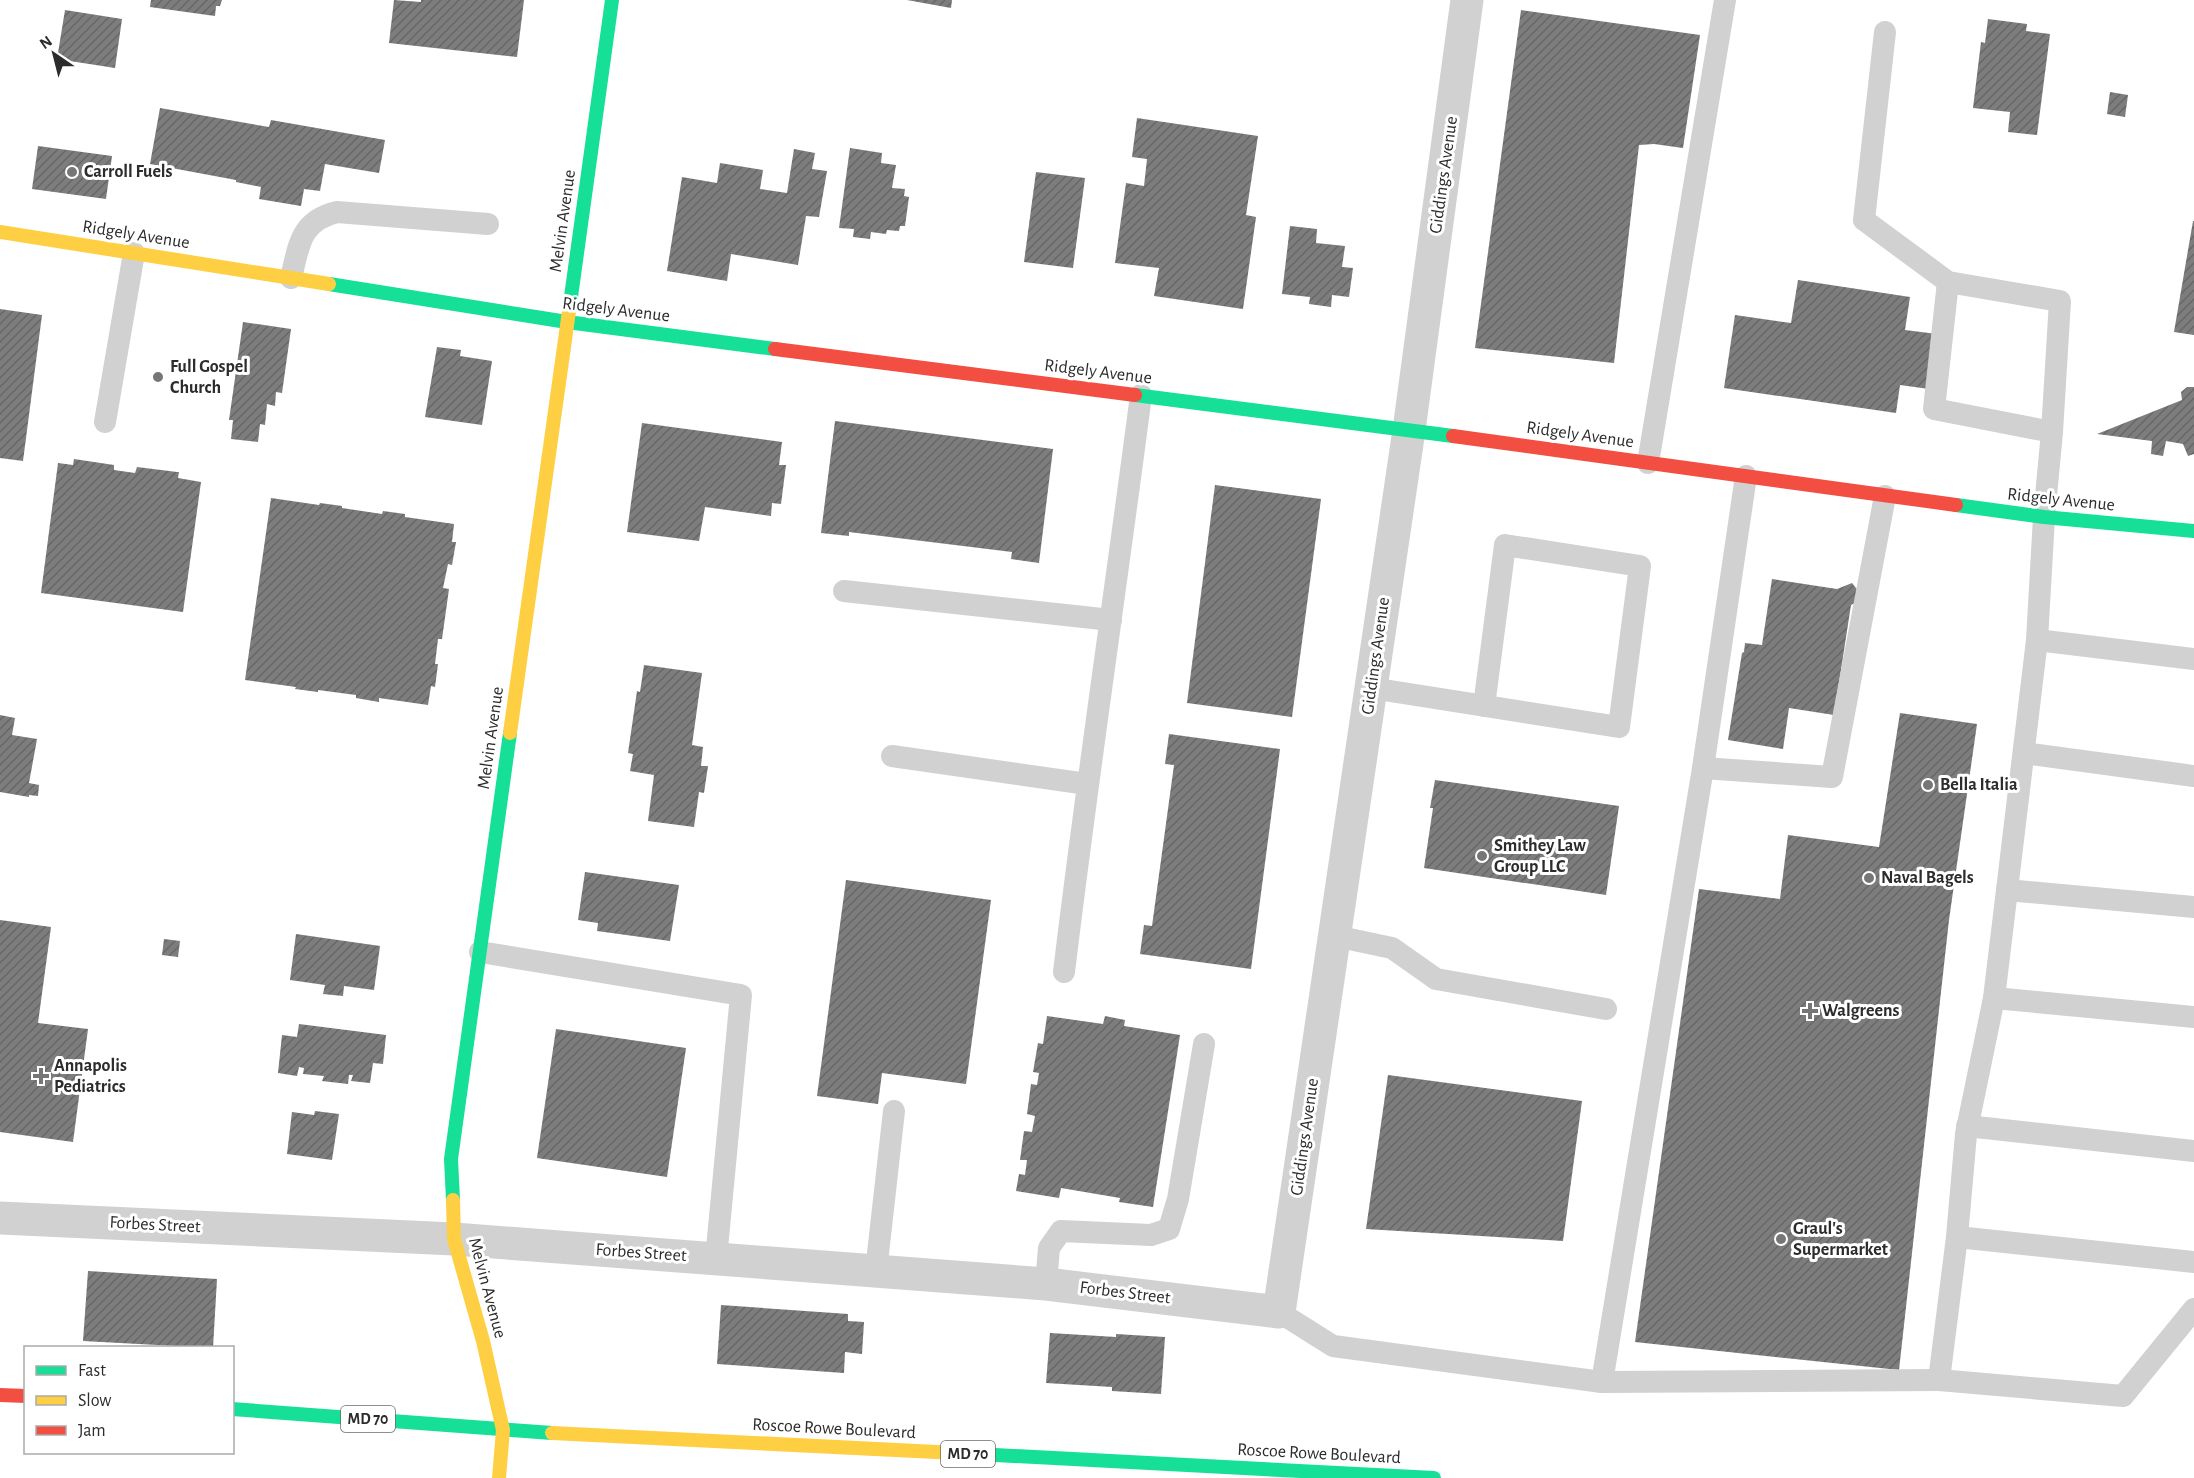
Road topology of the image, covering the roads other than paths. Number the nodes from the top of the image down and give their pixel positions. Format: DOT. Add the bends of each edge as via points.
graph roads {
  1 [pos="612,0"];
  2 [pos="1467,0"];
  3 [pos="1725,0"];
  4 [pos="1885,32"];
  5 [pos="488,224"];
  6 [pos="0,232"];
  7 [pos="134,253"];
  8 [pos="291,278"];
  9 [pos="1948,282"];
  10 [pos="567,322"];
  11 [pos="1141,395"];
  12 [pos="105,422"];
  13 [pos="1409,430"];
  14 [pos="2052,432"];
  15 [pos="1648,463"];
  16 [pos="1746,476"];
  17 [pos="1885,495"];
  18 [pos="2043,517"];
  19 [pos="2194,531"];
  20 [pos="844,591"];
  21 [pos="1111,621"];
  22 [pos="2037,640"];
  23 [pos="2194,659"];
  24 [pos="1371,688"];
  25 [pos="1484,706"];
  26 [pos="2024,753"];
  27 [pos="892,756"];
  28 [pos="1703,768"];
  29 [pos="2194,776"];
  30 [pos="1087,784"];
  31 [pos="2007,890"];
  32 [pos="2194,907"];
  33 [pos="1335,936"];
  34 [pos="480,952"];
  35 [pos="1064,972"];
  36 [pos="1994,998"];
  37 [pos="1606,1009"];
  38 [pos="2194,1017"];
  39 [pos="1204,1044"];
  40 [pos="894,1111"];
  41 [pos="1967,1126"];
  42 [pos="2194,1151"];
  43 [pos="0,1218"];
  44 [pos="1957,1237"];
  45 [pos="454,1239"];
  46 [pos="716,1259"];
  47 [pos="2194,1262"];
  48 [pos="876,1271"];
  49 [pos="1046,1284"];
  50 [pos="2194,1309"];
  51 [pos="1279,1312"];
  52 [pos="1939,1380"];
  53 [pos="1602,1382"];
  54 [pos="0,1395"];
  55 [pos="24,1396"];
  56 [pos="234,1409"];
  57 [pos="502,1430"];
  58 [pos="499,1478"];
  59 [pos="1434,1478"];
  1 -- 10 [label="main road, Melvin Avenue"];
  2 -- 13 [label="street, Giddings Avenue"];
  3 -- 15 [label="lane"];
  4 -- 9 [label="lane" via="1864,220"];
  5 -- 8 [label="lane" via="337,212 321,216 303,236"];
  6 -- 7 [label="main road, Ridgely Avenue"];
  7 -- 8 [label="main road, Ridgely Avenue"];
  7 -- 12 [label="lane"];
  8 -- 10 [label="main road, Ridgely Avenue"];
  9 -- 14 [label="lane" via="2060,302"];
  9 -- 14 [label="lane" via="1934,409"];
  10 -- 11 [label="main road, Ridgely Avenue"];
  10 -- 34 [label="main road, Melvin Avenue"];
  11 -- 13 [label="main road, Ridgely Avenue"];
  11 -- 21 [label="lane"];
  13 -- 15 [label="main road, Ridgely Avenue"];
  13 -- 24 [label="street, Giddings Avenue"];
  14 -- 18 [label="lane"];
  15 -- 16 [label="main road, Ridgely Avenue"];
  16 -- 17 [label="main road, Ridgely Avenue"];
  16 -- 28 [label="lane"];
  17 -- 18 [label="main road, Ridgely Avenue"];
  17 -- 28 [label="lane" via="1832,777"];
  18 -- 19 [label="main road, Ridgely Avenue"];
  18 -- 22 [label="lane"];
  20 -- 21 [label="lane"];
  21 -- 30 [label="lane"];
  22 -- 23 [label="lane"];
  22 -- 26 [label="lane"];
  24 -- 25 [label="lane"];
  24 -- 33 [label="street, Giddings Avenue"];
  25 -- 25 [label="lane" via="1619,727 1640,566 1505,545"];
  26 -- 29 [label="lane"];
  26 -- 31 [label="lane"];
  27 -- 30 [label="lane"];
  28 -- 53 [label="lane"];
  30 -- 35 [label="lane"];
  31 -- 32 [label="lane"];
  31 -- 36 [label="lane"];
  33 -- 37 [label="lane" via="1392,948 1436,980"];
  33 -- 51 [label="street, Giddings Avenue"];
  34 -- 45 [label="main road, Melvin Avenue" via="451,1159"];
  34 -- 46 [label="lane" via="741,995"];
  36 -- 38 [label="lane"];
  36 -- 41 [label="lane"];
  39 -- 49 [label="lane" via="1178,1199 1169,1229 1151,1235 1061,1231 1049,1248"];
  40 -- 48 [label="lane"];
  41 -- 42 [label="lane"];
  41 -- 44 [label="lane"];
  43 -- 45 [label="street, Forbes Street"];
  44 -- 47 [label="lane"];
  44 -- 52 [label="lane"];
  45 -- 46 [label="street, Forbes Street"];
  45 -- 57 [label="main road, Melvin Avenue" via="483,1341"];
  46 -- 48 [label="street, Forbes Street"];
  48 -- 49 [label="street, Forbes Street"];
  49 -- 51 [label="street, Forbes Street"];
  50 -- 52 [label="lane" via="2123,1396"];
  51 -- 53 [label="lane" via="1333,1346"];
  52 -- 53 [label="lane"];
  54 -- 55 [label="main road"];
  56 -- 57 [label="main road, Roscoe Rowe Boulevard / MD 70"];
  57 -- 58 [label="main road, Melvin Avenue"];
  57 -- 59 [label="main road, Roscoe Rowe Boulevard / MD 70"];
}
